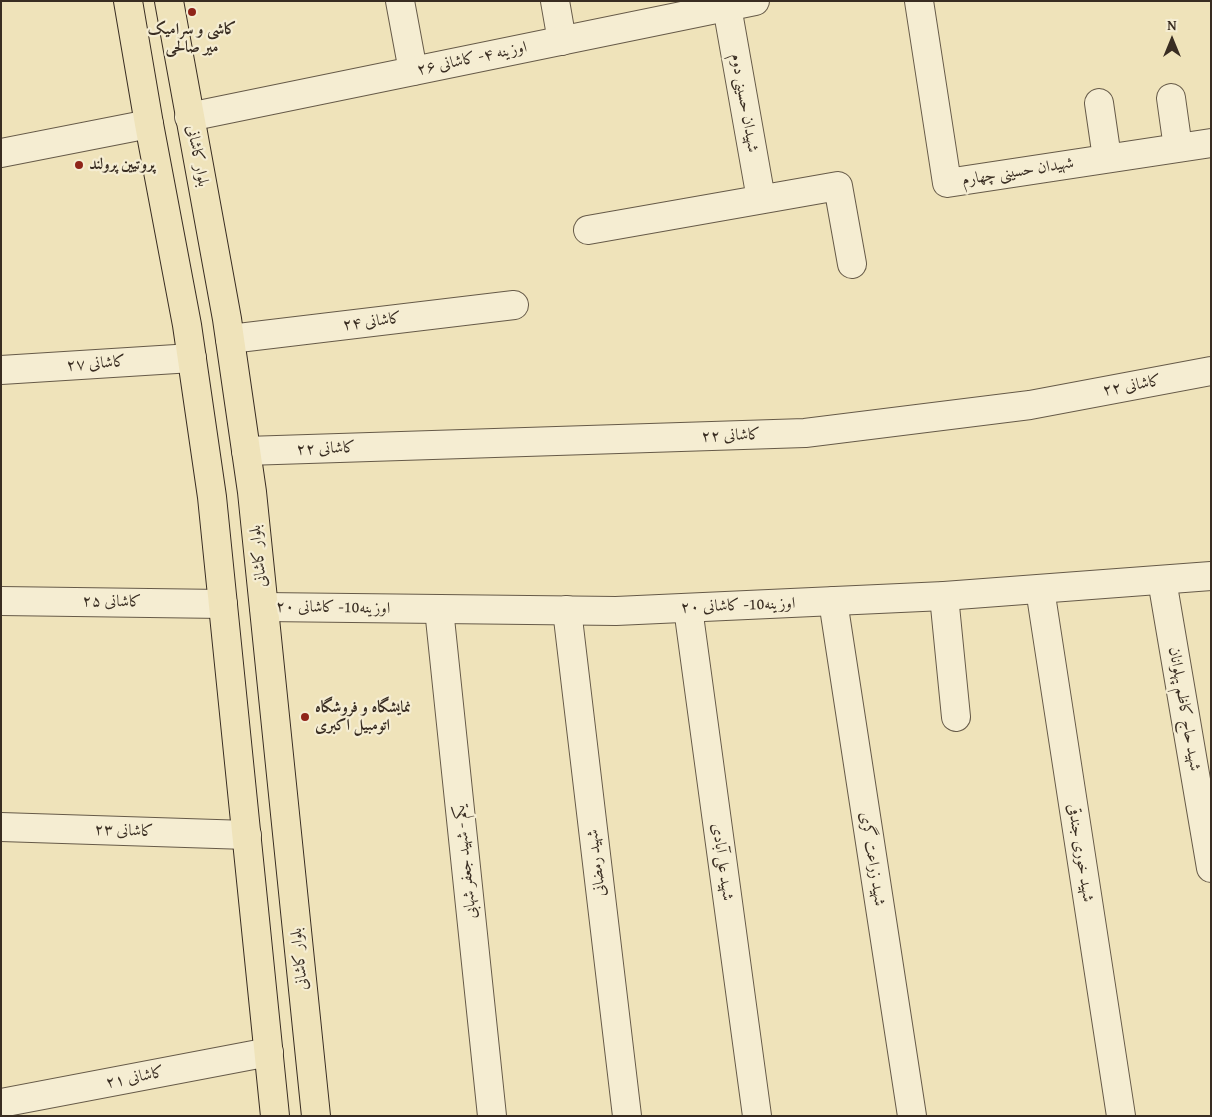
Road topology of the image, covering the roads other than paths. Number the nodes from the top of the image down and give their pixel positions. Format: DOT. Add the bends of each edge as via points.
graph roads {
  1 [pos="128,1"];
  2 [pos="169,1"];
  3 [pos="400,1"];
  4 [pos="555,1"];
  5 [pos="755,1"];
  6 [pos="919,1"];
  7 [pos="727,4"];
  8 [pos="562,41"];
  9 [pos="413,71"];
  10 [pos="1171,98"];
  11 [pos="1099,102"];
  12 [pos="189,117"];
  13 [pos="149,124"];
  14 [pos="1211,143"];
  15 [pos="1178,148"];
  16 [pos="1,153"];
  17 [pos="1107,158"];
  18 [pos="761,199"];
  19 [pos="588,230"];
  20 [pos="852,264"];
  21 [pos="514,305"];
  22 [pos="230,339"];
  23 [pos="192,358"];
  24 [pos="1,370"];
  25 [pos="1211,372"];
  26 [pos="246,451"];
  27 [pos="1211,576"];
  28 [pos="1162,580"];
  29 [pos="1040,589"];
  30 [pos="944,596"];
  31 [pos="1,601"];
  32 [pos="833,602"];
  33 [pos="223,604"];
  34 [pos="264,607"];
  35 [pos="688,608"];
  36 [pos="439,609"];
  37 [pos="568,610"];
  38 [pos="956,717"];
  39 [pos="1,826"];
  40 [pos="247,835"];
  41 [pos="1211,868"];
  42 [pos="269,1052"];
  43 [pos="1,1103"];
  44 [pos="275,1116"];
  45 [pos="316,1116"];
  46 [pos="492,1116"];
  47 [pos="627,1116"];
  48 [pos="757,1116"];
  49 [pos="912,1116"];
  50 [pos="1121,1116"];
  1 -- 13 [label="main road"];
  2 -- 12 [label="main road, بلوار کاشانی"];
  3 -- 9 [label="street"];
  4 -- 8 [label="street"];
  5 -- 7 [label="street, اوزینه ۴- کاشانی ۲۶"];
  6 -- 17 [label="street, شهیدان حسینی چهارم" via="947,183"];
  7 -- 8 [label="street, اوزینه ۴- کاشانی ۲۶"];
  7 -- 18 [label="street, شهیدان حسینی دوم"];
  8 -- 9 [label="street, اوزینه ۴- کاشانی ۲۶"];
  9 -- 12 [label="street, اوزینه ۴- کاشانی ۲۶"];
  10 -- 15 [label="street"];
  11 -- 17 [label="street"];
  12 -- 22 [label="main road, بلوار کاشانی"];
  13 -- 16 [label="street"];
  13 -- 23 [label="main road"];
  14 -- 15 [label="street, شهیدان حسینی چهارم"];
  15 -- 17 [label="street, شهیدان حسینی چهارم"];
  18 -- 19 [label="street"];
  18 -- 20 [label="street" via="838,186"];
  21 -- 22 [label="street, ۲۴ کاشانی"];
  22 -- 26 [label="main road, بلوار کاشانی"];
  23 -- 24 [label="street, کاشانی ۲۷"];
  23 -- 33 [label="main road"];
  25 -- 26 [label="street, کاشانی ۲۲" via="1030,405 805,433"];
  26 -- 34 [label="main road, بلوار کاشانی"];
  27 -- 28 [label="street, اوزینه10- کاشانی ۲۰"];
  28 -- 29 [label="street, اوزینه10- کاشانی ۲۰"];
  28 -- 41 [label="street, شهید حاج کاظم پهلوانان"];
  29 -- 30 [label="street, اوزینه10- کاشانی ۲۰"];
  29 -- 50 [label="street, شهید خوری جندقی"];
  30 -- 32 [label="street, اوزینه10- کاشانی ۲۰"];
  30 -- 38 [label="street"];
  31 -- 33 [label="street, کاشانی ۲۵"];
  32 -- 35 [label="street, اوزینه10- کاشانی ۲۰"];
  32 -- 49 [label="street, شهید زراعت گری"];
  33 -- 40 [label="main road"];
  34 -- 36 [label="street, اوزینه10- کاشانی ۲۰"];
  34 -- 45 [label="main road, بلوار کاشانی"];
  35 -- 37 [label="street, اوزینه10- کاشانی ۲۰"];
  35 -- 48 [label="street, شهید علی آبادی"];
  36 -- 37 [label="street, اوزینه10- کاشانی ۲۰"];
  36 -- 46 [label="street, یکم - شهید جعفر شهابی"];
  37 -- 47 [label="street, شهید رمضانی"];
  39 -- 40 [label="street, کاشانی ۲۳"];
  40 -- 42 [label="main road"];
  42 -- 43 [label="street, کاشانی ۲۱"];
  42 -- 44 [label="main road"];
}
